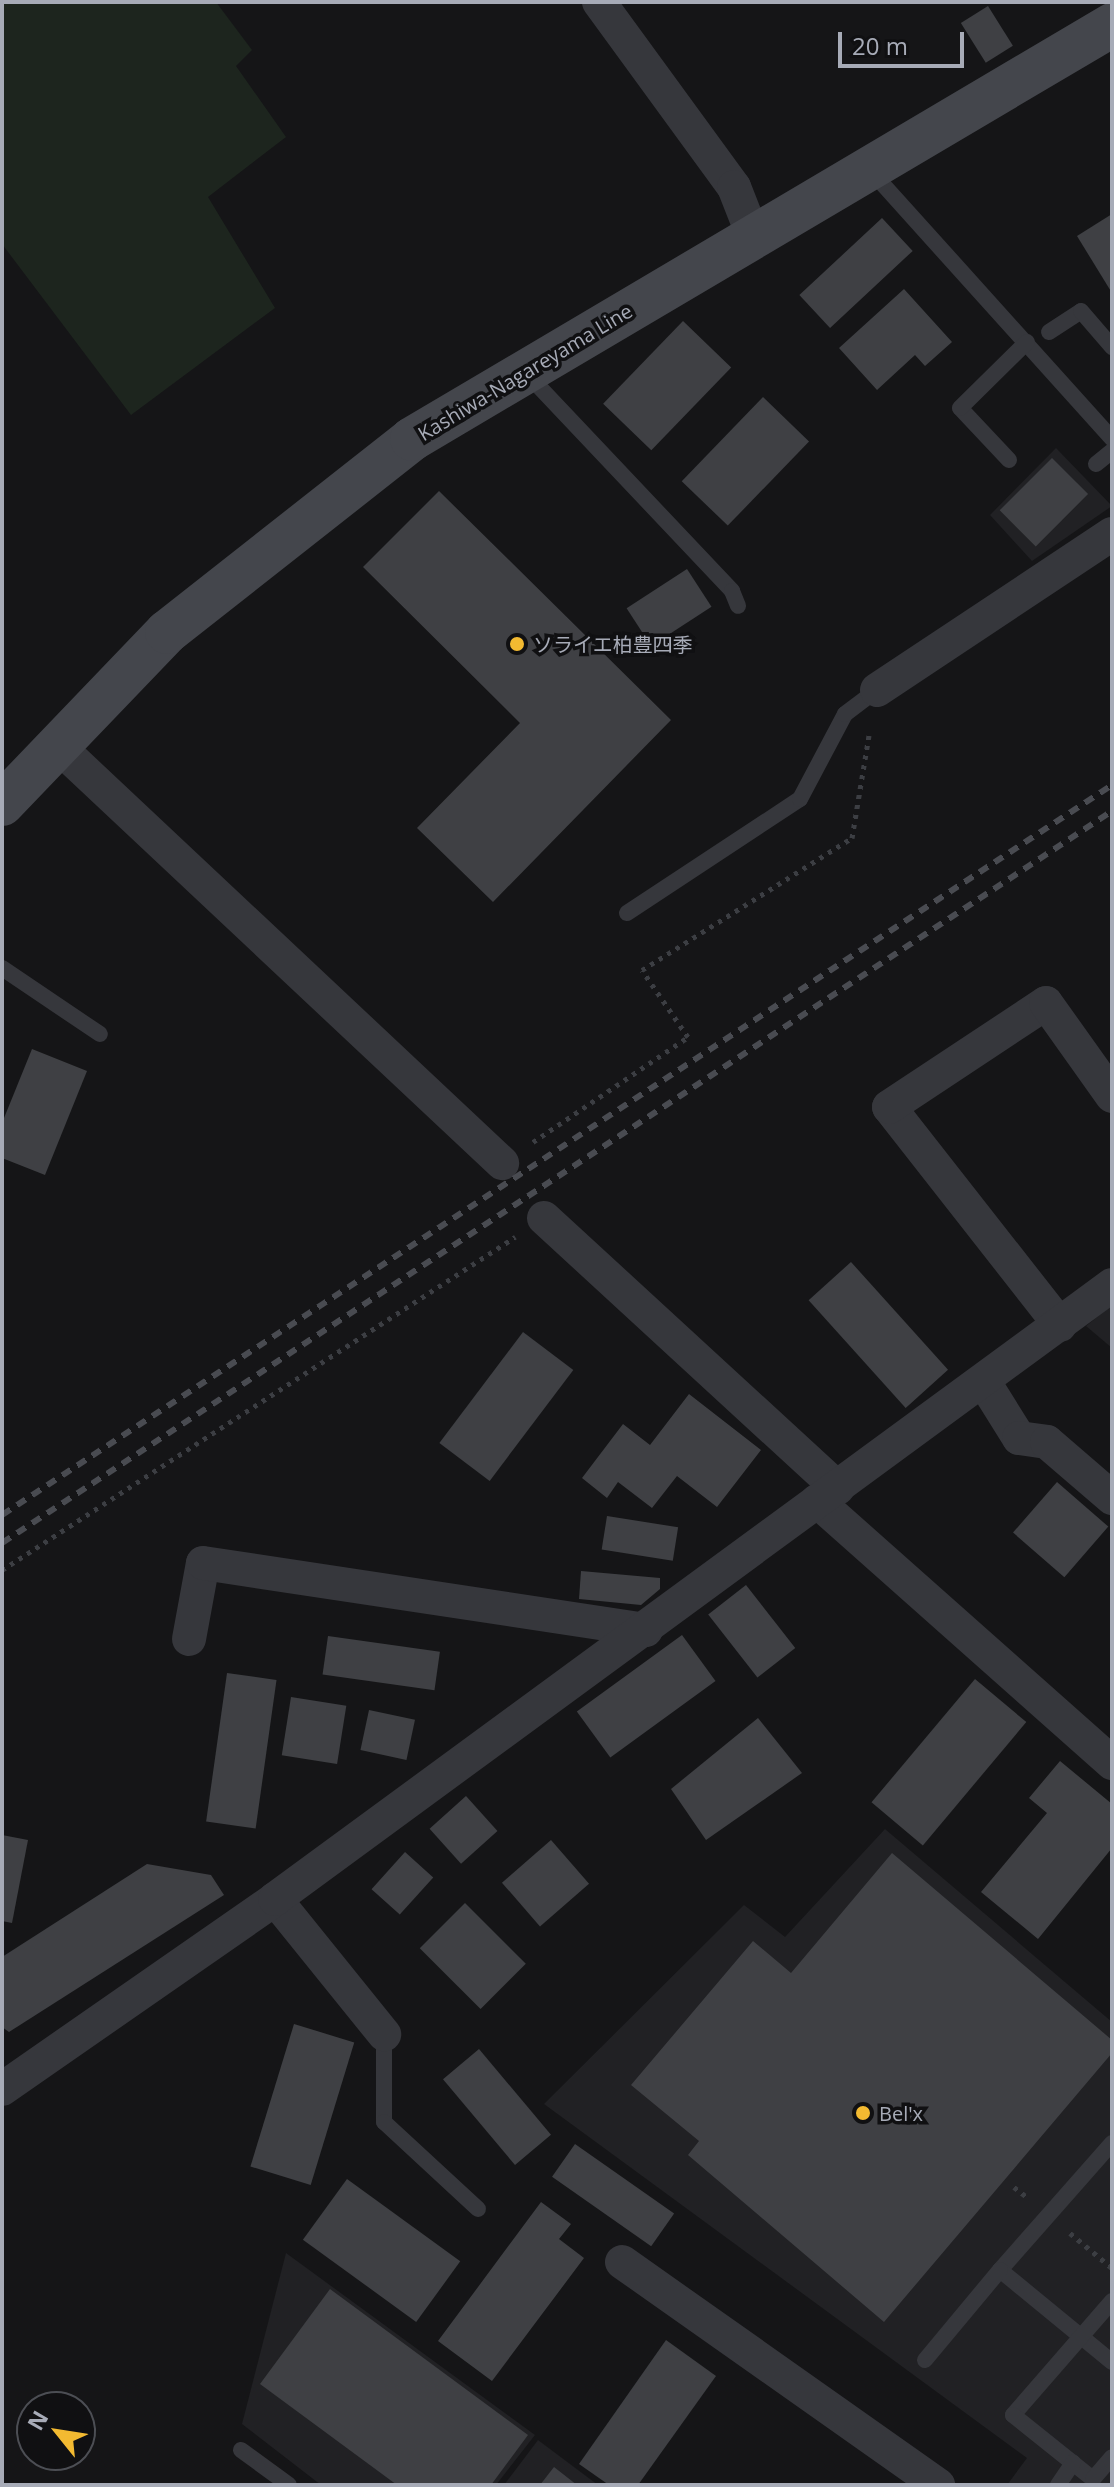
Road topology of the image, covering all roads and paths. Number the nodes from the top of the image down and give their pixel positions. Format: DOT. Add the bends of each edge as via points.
graph roads {
  1 [pos="599,2"];
  2 [pos="1112,25"];
  3 [pos="869,169"];
  4 [pos="754,238"];
  5 [pos="1049,332"];
  6 [pos="1027,342"];
  7 [pos="1112,347"];
  8 [pos="525,370"];
  9 [pos="1112,439"];
  10 [pos="1112,451"];
  11 [pos="1009,460"];
  12 [pos="1096,464"];
  13 [pos="1112,534"];
  14 [pos="738,606"];
  15 [pos="877,690"];
  16 [pos="59,747"];
  17 [pos="2,804"];
  18 [pos="627,913"];
  19 [pos="2,968"];
  20 [pos="100,1034"];
  21 [pos="1112,1096"];
  22 [pos="502,1163"];
  23 [pos="544,1218"];
  24 [pos="1112,1285"];
  25 [pos="1060,1325"];
  26 [pos="984,1382"];
  27 [pos="828,1494"];
  28 [pos="1112,1498"];
  29 [pos="2,1570"];
  30 [pos="646,1630"];
  31 [pos="189,1639"];
  32 [pos="1112,1763"];
  33 [pos="275,1899"];
  34 [pos="384,2034"];
  35 [pos="2,2089"];
  36 [pos="1112,2143"];
  37 [pos="478,2209"];
  38 [pos="622,2262"];
  39 [pos="1000,2270"];
  40 [pos="1112,2301"];
  41 [pos="1082,2337"];
  42 [pos="925,2360"];
  43 [pos="1112,2362"];
  44 [pos="241,2450"];
  45 [pos="1112,2457"];
  46 [pos="1073,2463"];
  47 [pos="289,2485"];
  48 [pos="938,2485"];
  49 [pos="1058,2485"];
  1 -- 4 [label="street" via="734,187"];
  2 -- 3 [label="main road, Kashiwa-Nagareyama Line"];
  3 -- 4 [label="main road, Kashiwa-Nagareyama Line"];
  3 -- 6 [label="lane"];
  4 -- 8 [label="main road, Kashiwa-Nagareyama Line"];
  5 -- 7 [label="lane" via="1081,311"];
  6 -- 9 [label="lane"];
  6 -- 11 [label="lane" via="960,408"];
  8 -- 14 [label="lane" via="732,591"];
  8 -- 16 [label="main road, Kashiwa-Nagareyama Line" via="412,439 178,622"];
  10 -- 12 [label="lane"];
  13 -- 15 [label="street"];
  15 -- 18 [label="lane" via="845,714 800,799"];
  15 -- 22 [label="path" via="852,838 642,970 688,1037"];
  16 -- 17 [label="main road, Kashiwa-Nagareyama Line"];
  16 -- 22 [label="street"];
  19 -- 20 [label="lane"];
  21 -- 25 [label="street" via="1046,1003 889,1107"];
  23 -- 27 [label="street"];
  23 -- 29 [label="path"];
  24 -- 25 [label="street"];
  25 -- 26 [label="street"];
  26 -- 27 [label="street"];
  26 -- 28 [label="street" via="1019,1438 1047,1442"];
  27 -- 30 [label="street"];
  27 -- 32 [label="street"];
  30 -- 31 [label="street" via="203,1563"];
  30 -- 33 [label="street"];
  33 -- 34 [label="street"];
  33 -- 35 [label="street"];
  34 -- 37 [label="lane" via="384,2122"];
  36 -- 39 [label="lane"];
  38 -- 48 [label="street"];
  39 -- 41 [label="lane"];
  39 -- 42 [label="lane"];
  40 -- 41 [label="lane"];
  41 -- 43 [label="lane"];
  41 -- 46 [label="lane" via="1013,2415"];
  44 -- 47 [label="lane"];
  45 -- 46 [label="lane" via="1093,2479"];
  46 -- 49 [label="lane"];
}
